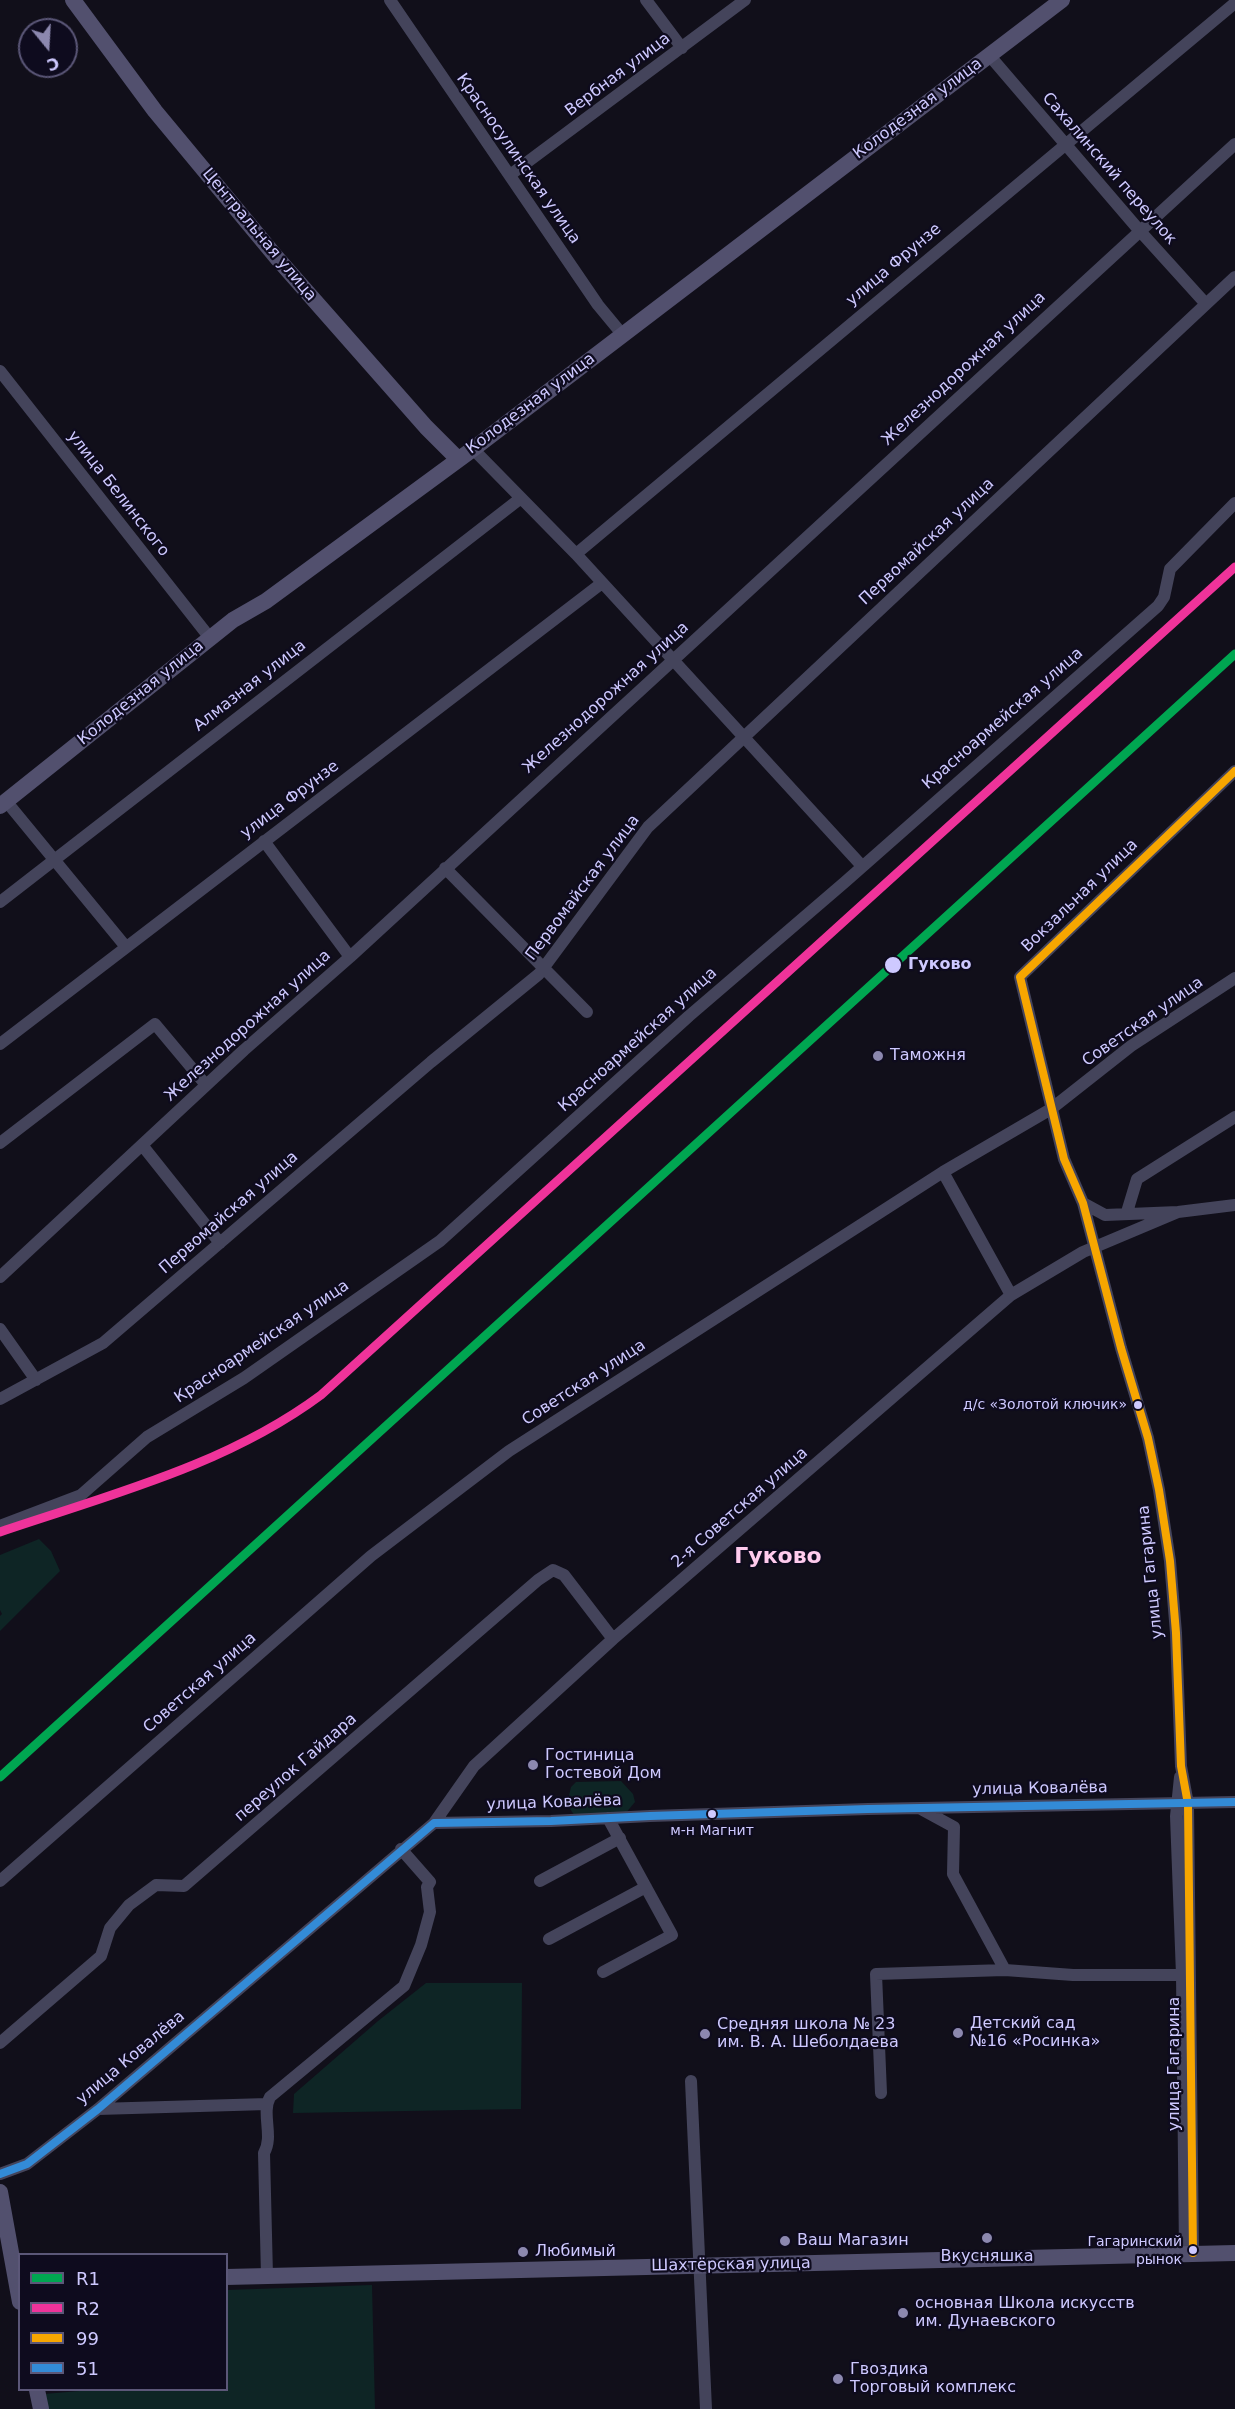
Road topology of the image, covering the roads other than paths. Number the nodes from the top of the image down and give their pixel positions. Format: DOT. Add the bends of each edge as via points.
graph roads {
  1 [pos="74,0"];
  2 [pos="390,0"];
  3 [pos="646,0"];
  4 [pos="745,0"];
  5 [pos="1062,0"];
  6 [pos="1235,3"];
  7 [pos="682,48"];
  8 [pos="989,55"];
  9 [pos="1065,144"];
  10 [pos="1235,144"];
  11 [pos="510,176"];
  12 [pos="1139,230"];
  13 [pos="1235,277"];
  14 [pos="1206,304"];
  15 [pos="622,334"];
  16 [pos="0,371"];
  17 [pos="474,449"];
  18 [pos="458,459"];
  19 [pos="521,498"];
  20 [pos="1235,504"];
  21 [pos="576,554"];
  22 [pos="602,583"];
  23 [pos="210,638"];
  24 [pos="673,660"];
  25 [pos="743,737"];
  26 [pos="1235,771"];
  27 [pos="3,803"];
  28 [pos="264,841"];
  29 [pos="54,859"];
  30 [pos="862,866"];
  31 [pos="445,868"];
  32 [pos="0,902"];
  33 [pos="126,947"];
  34 [pos="350,957"];
  35 [pos="544,967"];
  36 [pos="1235,978"];
  37 [pos="588,1012"];
  38 [pos="0,1044"];
  39 [pos="206,1085"];
  40 [pos="1051,1108"];
  41 [pos="1235,1117"];
  42 [pos="0,1143"];
  43 [pos="142,1144"];
  44 [pos="943,1172"];
  45 [pos="1083,1203"];
  46 [pos="1235,1205"];
  47 [pos="1127,1212"];
  48 [pos="1178,1212"];
  49 [pos="220,1243"];
  50 [pos="1095,1247"];
  51 [pos="0,1277"];
  52 [pos="1011,1295"];
  53 [pos="0,1329"];
  54 [pos="36,1380"];
  55 [pos="0,1400"];
  56 [pos="0,1526"];
  57 [pos="613,1639"];
  58 [pos="1235,1802"];
  59 [pos="1182,1804"];
  60 [pos="920,1808"];
  61 [pos="608,1818"];
  62 [pos="434,1823"];
  63 [pos="620,1838"];
  64 [pos="401,1850"];
  65 [pos="0,1881"];
  66 [pos="540,1881"];
  67 [pos="646,1887"];
  68 [pos="549,1939"];
  69 [pos="1005,1970"];
  70 [pos="603,1972"];
  71 [pos="1182,1975"];
  72 [pos="0,2043"];
  73 [pos="691,2081"];
  74 [pos="882,2093"];
  75 [pos="267,2104"];
  76 [pos="98,2109"];
  77 [pos="0,2174"];
  78 [pos="0,2192"];
  79 [pos="1189,2253"];
  80 [pos="1235,2253"];
  81 [pos="701,2265"];
  82 [pos="267,2276"];
  83 [pos="228,2277"];
  84 [pos="17,2281"];
  85 [pos="37,2391"];
  86 [pos="41,2409"];
  87 [pos="706,2409"];
  1 -- 18 [label="street, Центральная улица" via="155,111 277,258"];
  2 -- 11 [label="street, Красносулинская улица"];
  3 -- 7 [label="street"];
  4 -- 7 [label="street, Вербная улица"];
  5 -- 8 [label="street, Колодезная улица"];
  6 -- 9 [label="street, улица Фрунзе"];
  7 -- 11 [label="street, Вербная улица"];
  8 -- 9 [label="street, Сахалинский переулок"];
  8 -- 15 [label="street, Колодезная улица"];
  9 -- 12 [label="street, Сахалинский переулок"];
  9 -- 21 [label="street, улица Фрунзе"];
  10 -- 12 [label="street, Железнодорожная улица"];
  11 -- 15 [label="street, Красносулинская улица"];
  12 -- 14 [label="street, Сахалинский переулок"];
  12 -- 24 [label="street, Железнодорожная улица"];
  13 -- 14 [label="street, Первомайская улица"];
  14 -- 25 [label="street, Первомайская улица"];
  15 -- 17 [label="street, Колодезная улица"];
  16 -- 23 [label="street, улица Белинского"];
  17 -- 18 [label="street, Колодезная улица"];
  17 -- 19 [label="street"];
  18 -- 23 [label="street, Колодезная улица"];
  19 -- 21 [label="street"];
  19 -- 29 [label="street, Алмазная улица"];
  20 -- 30 [label="street, Красноармейская улица" via="1170,570 1158,606"];
  21 -- 22 [label="street"];
  22 -- 24 [label="street"];
  22 -- 28 [label="street, улица Фрунзе"];
  23 -- 27 [label="street, Колодезная улица"];
  24 -- 25 [label="street"];
  24 -- 31 [label="street, Железнодорожная улица"];
  25 -- 30 [label="street"];
  25 -- 35 [label="street, Первомайская улица" via="648,827"];
  26 -- 40 [label="street, Вокзальная улица" via="1020,977"];
  27 -- 29 [label="street"];
  28 -- 33 [label="street, улица Фрунзе"];
  28 -- 34 [label="street"];
  29 -- 32 [label="street, Алмазная улица"];
  29 -- 33 [label="street"];
  30 -- 56 [label="street, Красноармейская улица" via="440,1241 244,1378 147,1437 81,1495"];
  31 -- 34 [label="street, Железнодорожная улица"];
  31 -- 35 [label="street"];
  33 -- 38 [label="street, улица Фрунзе"];
  34 -- 39 [label="street, Железнодорожная улица"];
  35 -- 37 [label="street"];
  35 -- 49 [label="street, Первомайская улица"];
  36 -- 40 [label="street, Советская улица" via="1131,1046"];
  39 -- 42 [label="street" via="155,1024"];
  39 -- 43 [label="street, Железнодорожная улица"];
  40 -- 44 [label="street, Советская улица"];
  40 -- 45 [label="street, улица Гагарина" via="1064,1159"];
  41 -- 47 [label="street" via="1137,1179"];
  43 -- 49 [label="street"];
  43 -- 51 [label="street, Железнодорожная улица"];
  44 -- 52 [label="street"];
  44 -- 65 [label="street, Советская улица" via="508,1451 371,1556"];
  45 -- 47 [label="street" via="1105,1215"];
  45 -- 50 [label="street, улица Гагарина"];
  46 -- 48 [label="street"];
  47 -- 48 [label="street"];
  48 -- 50 [label="street, 2-я Советская улица"];
  49 -- 54 [label="street, Первомайская улица" via="103,1343"];
  50 -- 52 [label="street, 2-я Советская улица"];
  50 -- 59 [label="street, улица Гагарина" via="1159,1490 1175,1622"];
  52 -- 57 [label="street, 2-я Советская улица"];
  53 -- 54 [label="street"];
  54 -- 55 [label="street, Первомайская улица"];
  57 -- 62 [label="street, 2-я Советская улица" via="474,1766"];
  57 -- 72 [label="street, переулок Гайдара" via="564,1575 553,1570 184,1886 156,1885 129,1905 110,1928 101,1956"];
  58 -- 59 [label="street, улица Ковалёва"];
  59 -- 60 [label="street, улица Ковалёва"];
  59 -- 71 [label="street, улица Гагарина"];
  59 -- 79 [label="street, улица Гагарина"];
  60 -- 61 [label="street, улица Ковалёва"];
  60 -- 69 [label="street" via="954,1827 953,1874"];
  61 -- 62 [label="street, улица Ковалёва"];
  61 -- 63 [label="street"];
  62 -- 64 [label="street, улица Ковалёва"];
  63 -- 66 [label="street"];
  63 -- 67 [label="street"];
  64 -- 75 [label="street" via="430,1882 430,1912 404,1986 270,2097"];
  64 -- 76 [label="street, улица Ковалёва"];
  67 -- 68 [label="street"];
  67 -- 70 [label="street" via="672,1935"];
  69 -- 71 [label="street" via="1073,1975"];
  69 -- 74 [label="street" via="876,1974"];
  71 -- 79 [label="street, улица Гагарина"];
  73 -- 81 [label="street"];
  75 -- 76 [label="street"];
  75 -- 82 [label="street"];
  76 -- 77 [label="street, улица Ковалёва" via="27,2164"];
  78 -- 84 [label="street"];
  79 -- 80 [label="street, Шахтёрская улица"];
  79 -- 81 [label="street, Шахтёрская улица"];
  81 -- 82 [label="street, Шахтёрская улица"];
  81 -- 87 [label="street"];
  82 -- 83 [label="street, Шахтёрская улица"];
  85 -- 86 [label="street"];
}
